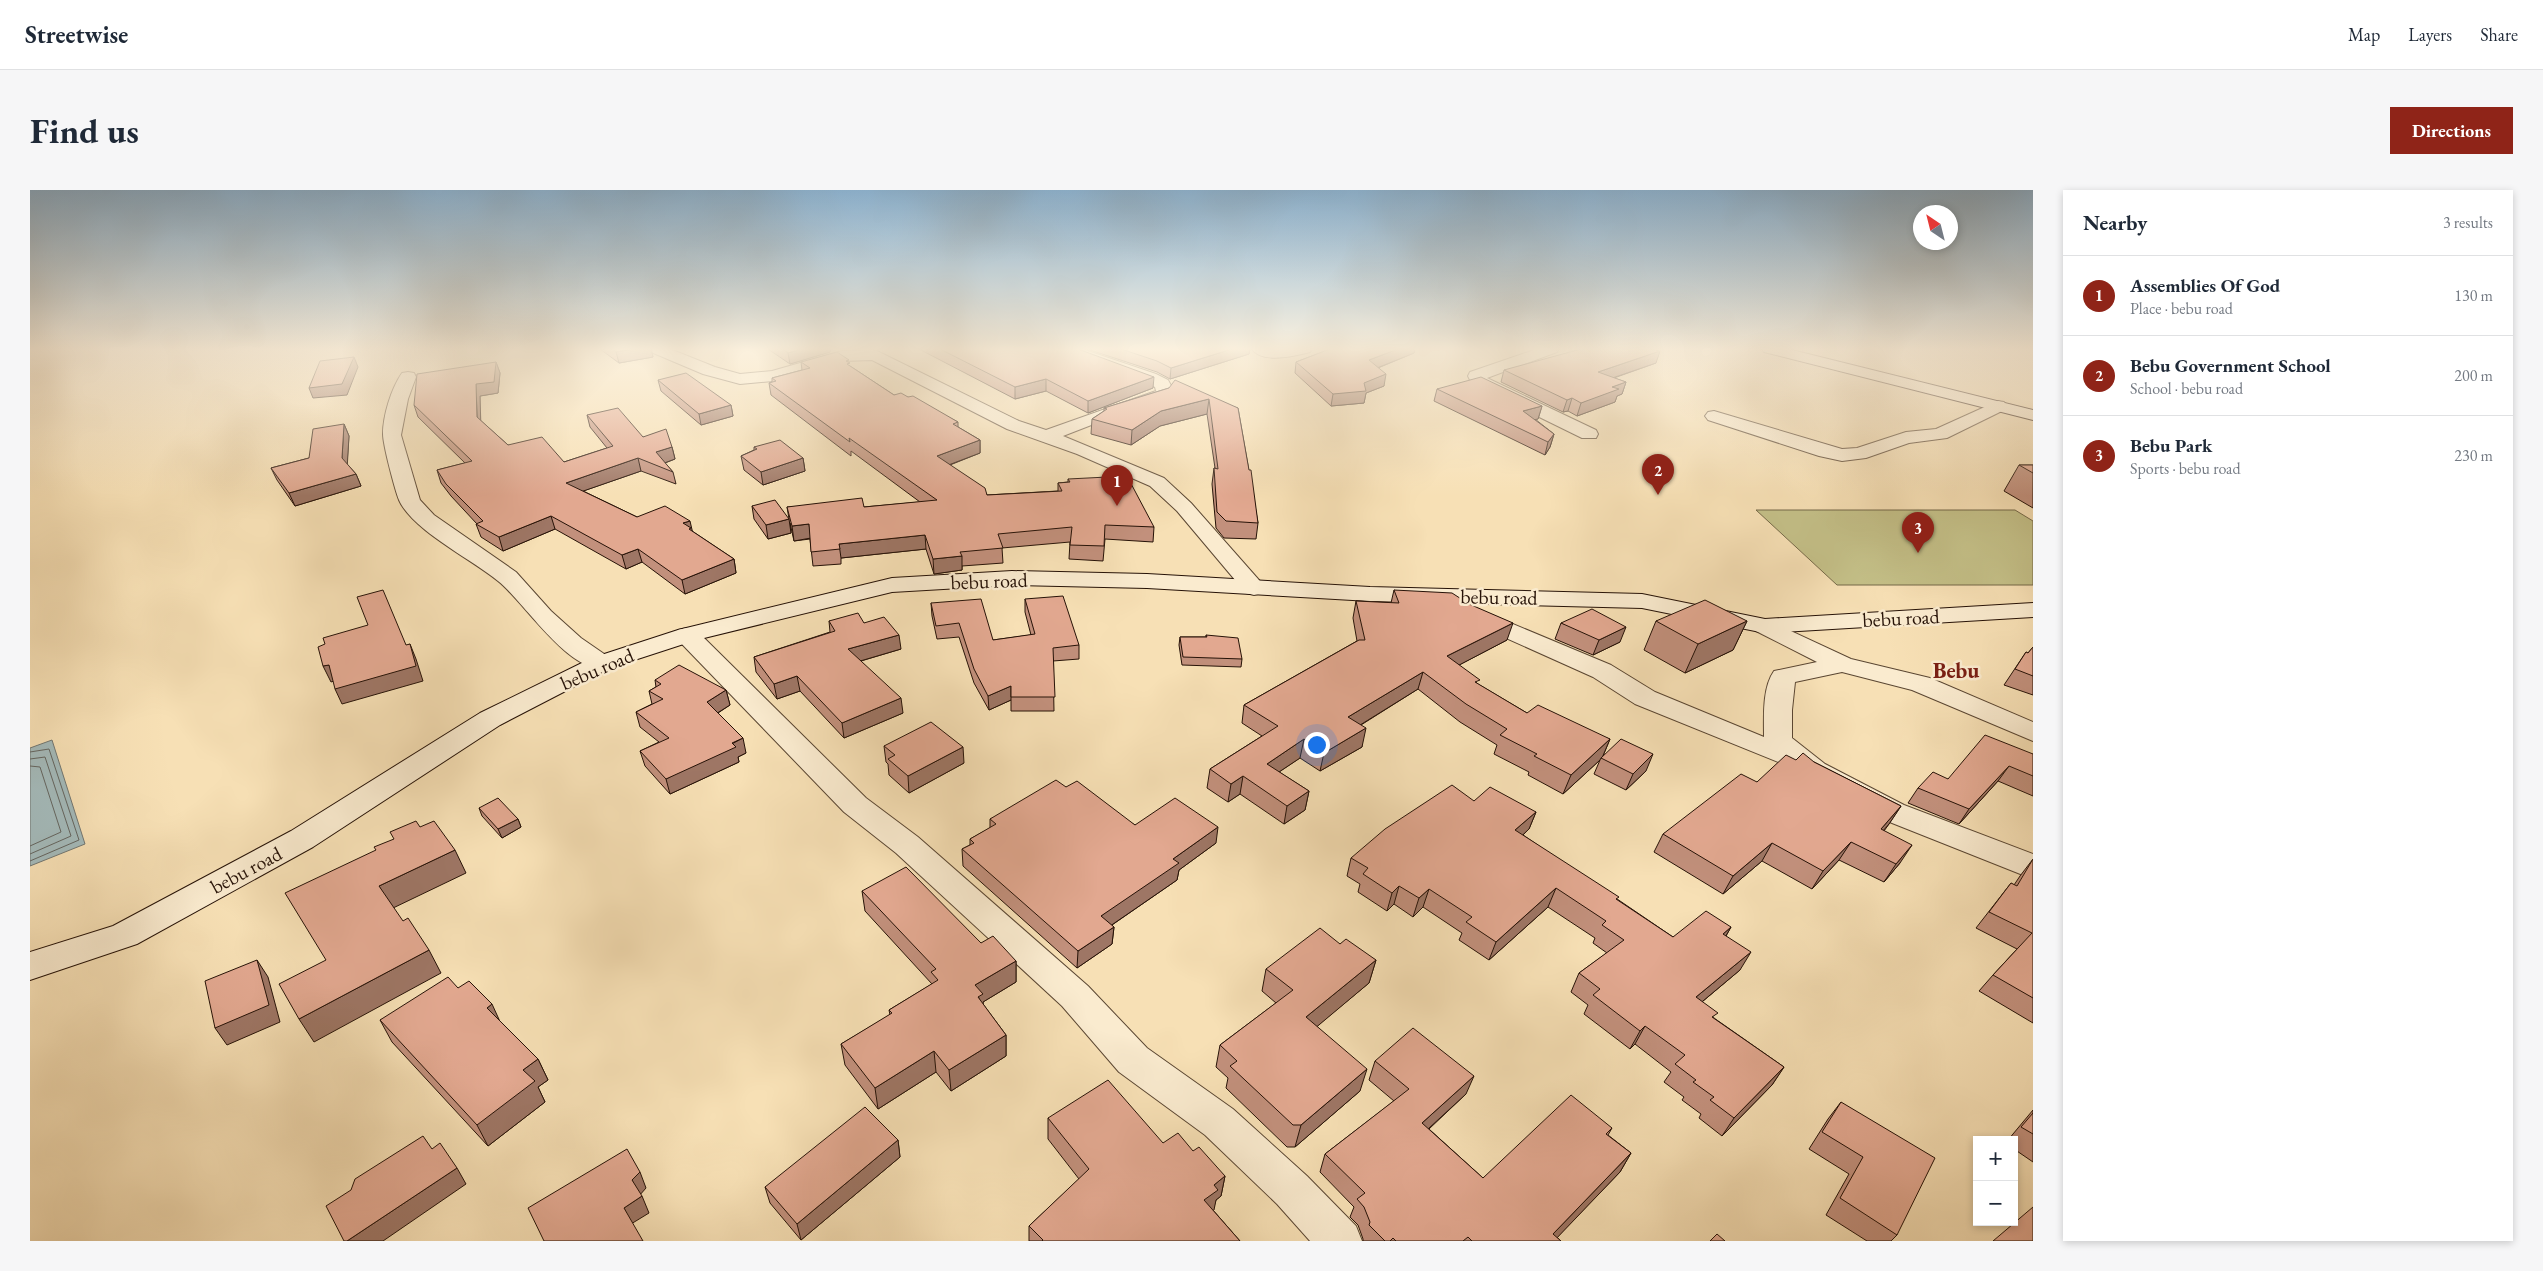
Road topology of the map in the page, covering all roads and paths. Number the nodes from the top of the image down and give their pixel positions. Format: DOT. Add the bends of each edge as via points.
graph roads {
  1 [pos="400,398"];
  2 [pos="960,398"];
  3 [pos="1154,398"];
  4 [pos="1515,398"];
  5 [pos="1966,398"];
  6 [pos="1998,406"];
  7 [pos="2033,415"];
  8 [pos="1714,416"];
  9 [pos="1589,434"];
  10 [pos="1045,437"];
  11 [pos="1254,588"];
  12 [pos="1450,596"];
  13 [pos="2033,610"];
  14 [pos="1765,626"];
  15 [pos="687,635"];
  16 [pos="601,663"];
  17 [pos="1842,664"];
  18 [pos="2033,732"];
  19 [pos="1806,764"];
  20 [pos="2033,867"];
  21 [pos="30,966"];
  22 [pos="1340,1241"];
  1 -- 16 [label="street" via="392,435 410,501 426,520 508,577 560,632"];
  2 -- 10 [label="street"];
  3 -- 10 [label="street"];
  4 -- 9 [label="street"];
  5 -- 6 [label="street"];
  6 -- 7 [label="street"];
  6 -- 8 [label="street" via="1940,434 1906,438 1871,451 1842,455"];
  10 -- 11 [label="street" via="1157,482 1184,507"];
  11 -- 12 [label="street, bebu road"];
  11 -- 15 [label="street, bebu road" via="1147,580 1012,578 892,585"];
  12 -- 14 [label="street, bebu road" via="1642,601"];
  12 -- 19 [label="street" via="1474,614 1602,671 1645,698"];
  13 -- 14 [label="street, bebu road"];
  14 -- 17 [label="street"];
  15 -- 16 [label="street, bebu road"];
  15 -- 22 [label="street" via="855,805 907,845 1075,996 1133,1060 1219,1122 1292,1190"];
  16 -- 21 [label="street, bebu road" via="490,719 302,839 125,935"];
  17 -- 18 [label="street" via="1921,684"];
  17 -- 19 [label="street" via="1783,678 1778,741"];
  19 -- 20 [label="street" via="1815,772 1893,812"];
}
